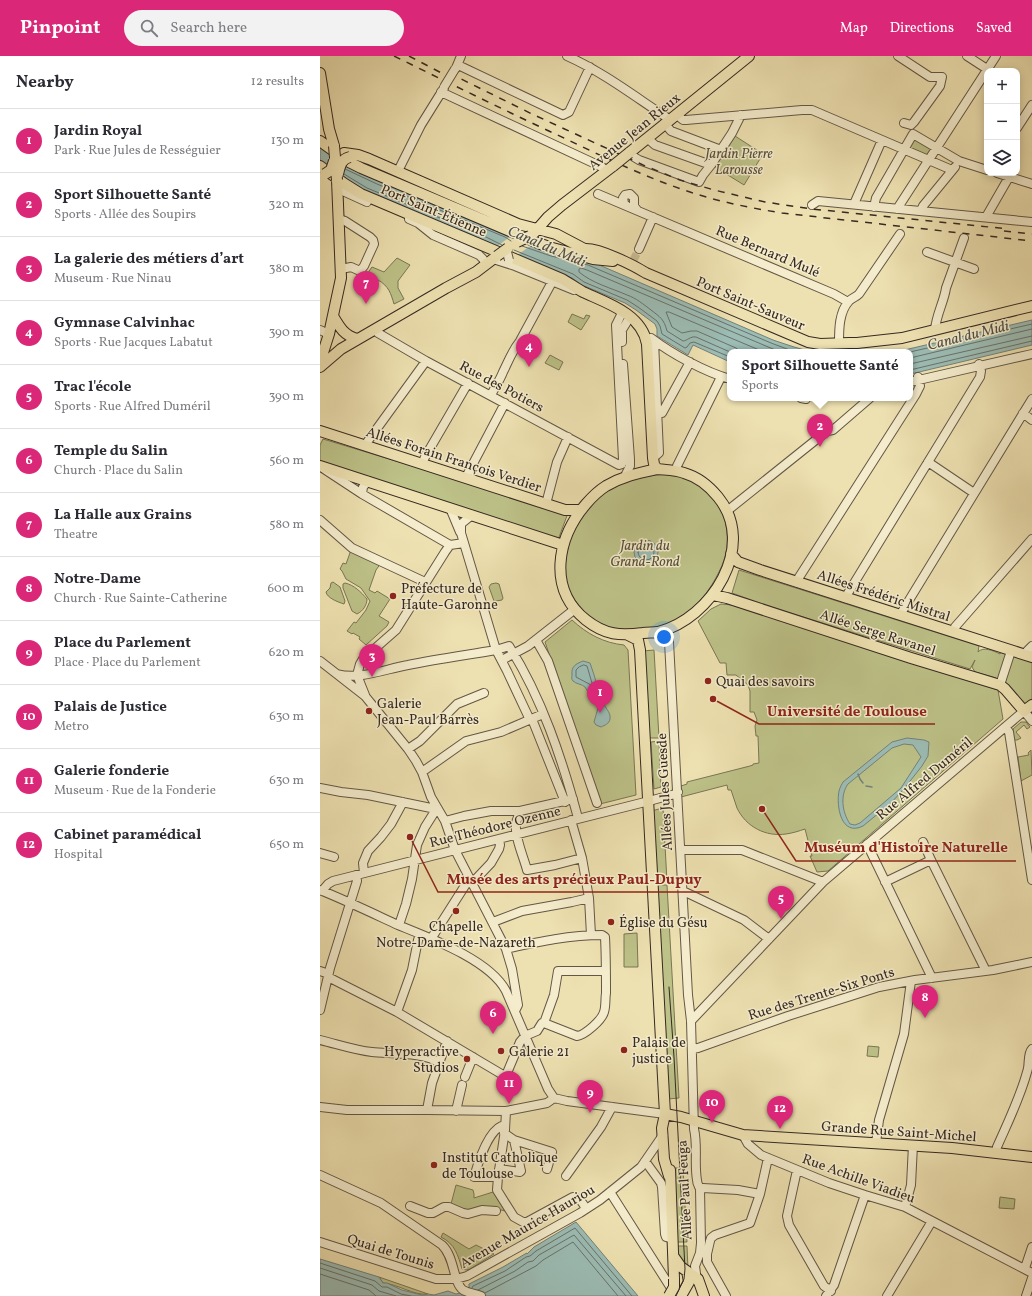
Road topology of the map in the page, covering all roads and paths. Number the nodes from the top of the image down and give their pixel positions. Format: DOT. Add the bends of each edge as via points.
graph roads {
  1 [pos="567,56"];
  2 [pos="749,56"];
  3 [pos="898,56"];
  4 [pos="967,56"];
  5 [pos="996,56"];
  6 [pos="458,61"];
  7 [pos="590,67"];
  8 [pos="985,68"];
  9 [pos="988,68"];
  10 [pos="320,73"];
  11 [pos="984,74"];
  12 [pos="443,90"];
  13 [pos="1032,105"];
  14 [pos="741,115"];
  15 [pos="323,118"];
  16 [pos="671,120"];
  17 [pos="904,123"];
  18 [pos="1020,123"];
  19 [pos="320,132"];
  20 [pos="647,138"];
  21 [pos="882,140"];
  22 [pos="329,144"];
  23 [pos="937,148"];
  24 [pos="904,149"];
  25 [pos="721,150"];
  26 [pos="632,155"];
  27 [pos="348,157"];
  28 [pos="928,160"];
  29 [pos="959,161"];
  30 [pos="711,165"];
  31 [pos="610,168"];
  32 [pos="984,169"];
  33 [pos="952,170"];
  34 [pos="398,171"];
  35 [pos="322,172"];
  36 [pos="1006,176"];
  37 [pos="1009,177"];
  38 [pos="337,183"];
  39 [pos="1032,184"];
  40 [pos="598,194"];
  41 [pos="854,204"];
  42 [pos="812,205"];
  43 [pos="874,207"];
  44 [pos="896,209"];
  45 [pos="921,211"];
  46 [pos="653,217"];
  47 [pos="986,217"];
  48 [pos="339,219"];
  49 [pos="1032,222"];
  50 [pos="518,228"];
  51 [pos="534,233"];
  52 [pos="900,234"];
  53 [pos="964,238"];
  54 [pos="517,242"];
  55 [pos="508,248"];
  56 [pos="586,249"];
  57 [pos="639,249"];
  58 [pos="927,252"];
  59 [pos="492,260"];
  60 [pos="613,261"];
  61 [pos="955,262"];
  62 [pos="632,265"];
  63 [pos="515,266"];
  64 [pos="341,269"];
  65 [pos="974,269"];
  66 [pos="557,280"];
  67 [pos="848,302"];
  68 [pos="1032,303"];
  69 [pos="1032,306"];
  70 [pos="620,310"];
  71 [pos="333,316"];
  72 [pos="630,317"];
  73 [pos="935,328"];
  74 [pos="375,329"];
  75 [pos="324,332"];
  76 [pos="650,338"];
  77 [pos="357,339"];
  78 [pos="844,343"];
  79 [pos="1032,354"];
  80 [pos="426,360"];
  81 [pos="320,362"];
  82 [pos="690,362"];
  83 [pos="980,365"];
  84 [pos="320,367"];
  85 [pos="721,377"];
  86 [pos="727,378"];
  87 [pos="915,380"];
  88 [pos="468,382"];
  89 [pos="491,394"];
  90 [pos="913,399"];
  91 [pos="1032,399"];
  92 [pos="866,401"];
  93 [pos="912,401"];
  94 [pos="505,403"];
  95 [pos="656,413"];
  96 [pos="1023,413"];
  97 [pos="1032,420"];
  98 [pos="624,427"];
  99 [pos="320,431"];
  100 [pos="568,437"];
  101 [pos="365,445"];
  102 [pos="653,458"];
  103 [pos="928,462"];
  104 [pos="422,464"];
  105 [pos="320,466"];
  106 [pos="657,469"];
  107 [pos="677,471"];
  108 [pos="625,476"];
  109 [pos="466,477"];
  110 [pos="368,481"];
  111 [pos="974,493"];
  112 [pos="362,494"];
  113 [pos="546,504"];
  114 [pos="450,508"];
  115 [pos="581,510"];
  116 [pos="727,511"];
  117 [pos="472,515"];
  118 [pos="320,520"];
  119 [pos="460,533"];
  120 [pos="1032,539"];
  121 [pos="464,543"];
  122 [pos="450,545"];
  123 [pos="563,545"];
  124 [pos="731,554"];
  125 [pos="425,582"];
  126 [pos="796,582"];
  127 [pos="713,595"];
  128 [pos="845,598"];
  129 [pos="575,609"];
  130 [pos="900,615"];
  131 [pos="667,629"];
  132 [pos="953,632"];
  133 [pos="651,633"];
  134 [pos="628,635"];
  135 [pos="536,640"];
  136 [pos="640,645"];
  137 [pos="509,646"];
  138 [pos="1032,646"];
  139 [pos="496,650"];
  140 [pos="1011,650"];
  141 [pos="514,654"];
  142 [pos="1029,656"];
  143 [pos="502,660"];
  144 [pos="320,662"];
  145 [pos="337,674"];
  146 [pos="357,675"];
  147 [pos="1000,685"];
  148 [pos="484,692"];
  149 [pos="365,696"];
  150 [pos="1028,708"];
  151 [pos="543,714"];
  152 [pos="531,720"];
  153 [pos="1032,721"];
  154 [pos="1005,727"];
  155 [pos="408,749"];
  156 [pos="422,772"];
  157 [pos="320,788"];
  158 [pos="678,792"];
  159 [pos="431,797"];
  160 [pos="569,801"];
  161 [pos="649,801"];
  162 [pos="403,802"];
  163 [pos="597,803"];
  164 [pos="425,806"];
  165 [pos="436,808"];
  166 [pos="520,811"];
  167 [pos="574,819"];
  168 [pos="445,821"];
  169 [pos="517,834"];
  170 [pos="499,839"];
  171 [pos="923,842"];
  172 [pos="867,844"];
  173 [pos="456,850"];
  174 [pos="681,850"];
  175 [pos="320,853"];
  176 [pos="334,857"];
  177 [pos="582,858"];
  178 [pos="415,859"];
  179 [pos="931,860"];
  180 [pos="364,873"];
  181 [pos="356,875"];
  182 [pos="1032,880"];
  183 [pos="823,882"];
  184 [pos="885,882"];
  185 [pos="471,883"];
  186 [pos="321,890"];
  187 [pos="682,891"];
  188 [pos="589,898"];
  189 [pos="350,902"];
  190 [pos="493,922"];
  191 [pos="399,925"];
  192 [pos="420,934"];
  193 [pos="591,935"];
  194 [pos="432,939"];
  195 [pos="769,939"];
  196 [pos="506,950"];
  197 [pos="1032,962"];
  198 [pos="606,971"];
  199 [pos="985,971"];
  200 [pos="324,973"];
  201 [pos="932,978"];
  202 [pos="911,980"];
  203 [pos="320,1010"];
  204 [pos="515,1011"];
  205 [pos="397,1012"];
  206 [pos="691,1021"];
  207 [pos="544,1023"];
  208 [pos="525,1036"];
  209 [pos="320,1040"];
  210 [pos="447,1041"];
  211 [pos="692,1049"];
  212 [pos="1032,1049"];
  213 [pos="473,1057"];
  214 [pos="438,1063"];
  215 [pos="465,1077"];
  216 [pos="462,1085"];
  217 [pos="554,1098"];
  218 [pos="320,1106"];
  219 [pos="612,1107"];
  220 [pos="427,1110"];
  221 [pos="456,1111"];
  222 [pos="506,1111"];
  223 [pos="665,1114"];
  224 [pos="696,1122"];
  225 [pos="504,1129"];
  226 [pos="743,1135"];
  227 [pos="662,1136"];
  228 [pos="514,1140"];
  229 [pos="876,1143"];
  230 [pos="914,1145"];
  231 [pos="996,1152"];
  232 [pos="765,1157"];
  233 [pos="1032,1157"];
  234 [pos="645,1161"];
  235 [pos="547,1169"];
  236 [pos="797,1170"];
  237 [pos="498,1173"];
  238 [pos="320,1175"];
  239 [pos="566,1176"];
  240 [pos="669,1176"];
  241 [pos="700,1189"];
  242 [pos="610,1192"];
  243 [pos="760,1194"];
  244 [pos="865,1196"];
  245 [pos="410,1206"];
  246 [pos="905,1206"];
  247 [pos="586,1209"];
  248 [pos="496,1211"];
  249 [pos="932,1221"];
  250 [pos="673,1239"];
  251 [pos="320,1242"];
  252 [pos="1032,1247"];
  253 [pos="674,1257"];
  254 [pos="1028,1270"];
  255 [pos="1032,1278"];
  256 [pos="456,1279"];
  257 [pos="693,1280"];
  258 [pos="829,1293"];
  259 [pos="481,1296"];
  260 [pos="669,1296"];
  261 [pos="676,1296"];
  262 [pos="681,1296"];
  263 [pos="704,1296"];
  264 [pos="726,1296"];
  265 [pos="887,1296"];
  266 [pos="1026,1296"];
  1 -- 7 [label="street"];
  2 -- 16 [label="main road, Avenue Jean Rieux"];
  3 -- 17 [label="street" via="930,76 942,77 940,86 914,122 911,125"];
  4 -- 8 [label="street"];
  5 -- 9 [label="street"];
  6 -- 7 [label="street" via="563,115 569,112"];
  6 -- 12 [label="street, bridge"];
  7 -- 16 [label="street"];
  10 -- 15 [label="main road"];
  11 -- 23 [label="street"];
  12 -- 31 [label="street" via="602,167"];
  12 -- 34 [label="street" via="421,125"];
  13 -- 18 [label="street"];
  14 -- 16 [label="street"];
  14 -- 21 [label="street" via="812,110"];
  14 -- 25 [label="street"];
  15 -- 22 [label="main road"];
  16 -- 20 [label="main road, Avenue Jean Rieux"];
  16 -- 25 [label="street" via="671,131"];
  19 -- 22 [label="main road, Port Saint-Étienne"];
  20 -- 26 [label="main road, Avenue Jean Rieux"];
  20 -- 30 [label="street" via="655,145"];
  21 -- 24 [label="street"];
  21 -- 41 [label="street"];
  22 -- 27 [label="main road, bridge"];
  22 -- 27 [label="main road, Port Saint-Étienne"];
  23 -- 24 [label="street" via="913,134"];
  23 -- 28 [label="street"];
  23 -- 29 [label="street"];
  24 -- 28 [label="street"];
  24 -- 43 [label="street" via="876,198"];
  25 -- 30 [label="street"];
  26 -- 30 [label="street" via="639,160 699,182"];
  26 -- 31 [label="main road, Avenue Jean Rieux, bridge"];
  27 -- 34 [label="main road, Port Saint-Étienne"];
  27 -- 35 [label="main road, bridge" via="331,170"];
  27 -- 38 [label="main road, bridge"];
  27 -- 38 [label="main road, bridge" via="341,163"];
  27 -- 60 [label="main road" via="394,183 549,247 594,259"];
  28 -- 33 [label="street"];
  28 -- 44 [label="street"];
  29 -- 32 [label="street"];
  29 -- 33 [label="street"];
  31 -- 51 [label="main road, Avenue Jean Rieux" via="562,205"];
  33 -- 45 [label="street"];
  34 -- 50 [label="main road, Port Saint-Étienne"];
  35 -- 38 [label="main road"];
  35 -- 66 [label="main road, Port Saint-Étienne" via="361,194"];
  36 -- 37 [label="street"];
  37 -- 39 [label="street"];
  37 -- 47 [label="street"];
  38 -- 48 [label="main road"];
  38 -- 59 [label="street, Port Saint-Étienne" via="345,192 418,223 432,235 483,259"];
  40 -- 46 [label="street, Rue Bernard Mulé" via="626,205 623,198 630,194 634,198 637,210"];
  41 -- 42 [label="street" via="818,201"];
  41 -- 43 [label="street"];
  43 -- 44 [label="street"];
  44 -- 45 [label="street"];
  45 -- 47 [label="street"];
  46 -- 57 [label="street"];
  46 -- 67 [label="street, Rue Bernard Mulé"];
  47 -- 49 [label="street"];
  48 -- 64 [label="main road"];
  48 -- 64 [label="street" via="374,240 360,271 351,267"];
  50 -- 51 [label="main road, Port Saint-Étienne" via="526,227"];
  50 -- 54 [label="main road"];
  51 -- 54 [label="main road, bridge"];
  51 -- 56 [label="main road, Port Saint-Sauveur" via="556,234"];
  52 -- 67 [label="street" via="859,294"];
  53 -- 61 [label="street"];
  54 -- 55 [label="main road, bridge"];
  55 -- 59 [label="main road, bridge"];
  55 -- 63 [label="street, bridge" via="509,260"];
  56 -- 60 [label="main road, Port Saint-Sauveur"];
  56 -- 62 [label="main road, Port Saint-Sauveur"];
  58 -- 61 [label="street"];
  59 -- 63 [label="street"];
  59 -- 74 [label="main road" via="476,272"];
  60 -- 62 [label="main road, Port Saint-Sauveur"];
  61 -- 65 [label="street"];
  61 -- 73 [label="street"];
  62 -- 78 [label="main road, Port Saint-Sauveur" via="808,342"];
  63 -- 66 [label="street"];
  64 -- 71 [label="main road" via="341,283"];
  66 -- 70 [label="main road, Port Saint-Étienne"];
  66 -- 89 [label="street" via="515,346"];
  67 -- 78 [label="street" via="841,315"];
  68 -- 73 [label="main road"];
  69 -- 73 [label="main road"];
  70 -- 72 [label="main road"];
  70 -- 98 [label="street" via="621,315 616,324"];
  71 -- 75 [label="main road"];
  71 -- 77 [label="main road" via="343,332"];
  72 -- 76 [label="main road"];
  72 -- 98 [label="street" via="621,335"];
  73 -- 78 [label="main road, Port Saint-Sauveur" via="902,338"];
  74 -- 77 [label="main road"];
  74 -- 80 [label="street, Rue des Potiers"];
  75 -- 81 [label="main road"];
  76 -- 82 [label="street"];
  76 -- 95 [label="street" via="654,345"];
  76 -- 102 [label="main road" via="647,344"];
  77 -- 84 [label="main road" via="336,352"];
  79 -- 83 [label="street"];
  80 -- 88 [label="street, Rue des Potiers"];
  80 -- 101 [label="street"];
  82 -- 85 [label="street"];
  82 -- 95 [label="street" via="662,413"];
  83 -- 87 [label="street"];
  83 -- 103 [label="street" via="980,377"];
  85 -- 86 [label="street"];
  85 -- 107 [label="street" via="677,466"];
  87 -- 90 [label="street" via="920,386"];
  88 -- 89 [label="street, Rue des Potiers"];
  88 -- 104 [label="street"];
  89 -- 94 [label="street, Rue des Potiers"];
  91 -- 96 [label="street"];
  92 -- 116 [label="street"];
  93 -- 126 [label="street"];
  94 -- 100 [label="street, Rue des Potiers"];
  94 -- 109 [label="street"];
  95 -- 102 [label="street" via="659,453"];
  96 -- 97 [label="street"];
  96 -- 111 [label="street"];
  98 -- 100 [label="street, Rue des Potiers" via="622,464 619,465"];
  98 -- 108 [label="street" via="630,466"];
  99 -- 101 [label="main road, Allées Forain François Verdier"];
  100 -- 113 [label="street" via="557,462"];
  101 -- 104 [label="main road, Allées Forain François Verdier"];
  102 -- 106 [label="main road"];
  103 -- 111 [label="street"];
  103 -- 128 [label="street"];
  104 -- 109 [label="main road, Allées Forain François Verdier"];
  105 -- 110 [label="main road"];
  105 -- 112 [label="street"];
  106 -- 107 [label="main road"];
  106 -- 108 [label="main road"];
  107 -- 116 [label="main road" via="697,478 705,484 720,499"];
  108 -- 115 [label="main road" via="592,496"];
  109 -- 113 [label="main road, Allées Forain François Verdier"];
  110 -- 112 [label="street" via="363,487"];
  110 -- 114 [label="main road"];
  111 -- 130 [label="street"];
  112 -- 122 [label="street"];
  113 -- 115 [label="main road, Allées Forain François Verdier" via="567,510"];
  114 -- 117 [label="main road"];
  114 -- 119 [label="street"];
  115 -- 123 [label="main road" via="571,524"];
  116 -- 124 [label="main road" via="733,536"];
  117 -- 119 [label="street" via="461,524"];
  117 -- 123 [label="main road"];
  118 -- 125 [label="street" via="352,548"];
  119 -- 121 [label="street"];
  120 -- 132 [label="street"];
  121 -- 122 [label="street"];
  121 -- 139 [label="street"];
  122 -- 125 [label="street"];
  123 -- 129 [label="main road" via="561,578 570,604"];
  124 -- 126 [label="main road, Allées Frédéric Mistral" via="741,564"];
  124 -- 127 [label="main road" via="728,567"];
  125 -- 146 [label="street" via="396,630 364,659"];
  126 -- 128 [label="main road, Allées Frédéric Mistral"];
  127 -- 131 [label="main road" via="695,613"];
  127 -- 147 [label="main road, Allée Serge Ravanel"];
  128 -- 130 [label="main road, Allées Frédéric Mistral"];
  129 -- 134 [label="main road" via="603,630"];
  129 -- 135 [label="street"];
  130 -- 132 [label="main road, Allées Frédéric Mistral"];
  131 -- 133 [label="main road"];
  131 -- 158 [label="street, Allées Jules Guesde"];
  132 -- 140 [label="main road, Allées Frédéric Mistral"];
  133 -- 134 [label="main road"];
  133 -- 136 [label="main road"];
  134 -- 136 [label="main road" via="638,640"];
  135 -- 137 [label="street"];
  135 -- 141 [label="street"];
  135 -- 163 [label="street" via="548,661"];
  136 -- 161 [label="main road, Allées Jules Guesde"];
  137 -- 139 [label="street"];
  137 -- 141 [label="street"];
  138 -- 142 [label="street" via="1027,651"];
  139 -- 143 [label="street"];
  139 -- 146 [label="street"];
  140 -- 142 [label="main road, Allées Frédéric Mistral"];
  140 -- 147 [label="street"];
  141 -- 143 [label="street"];
  141 -- 151 [label="street"];
  143 -- 152 [label="street"];
  144 -- 145 [label="street"];
  145 -- 146 [label="street"];
  145 -- 149 [label="street"];
  146 -- 149 [label="street"];
  147 -- 150 [label="main road"];
  148 -- 155 [label="street" via="456,704 425,736"];
  149 -- 155 [label="street"];
  150 -- 153 [label="street"];
  150 -- 154 [label="street, Rue Alfred Duméril"];
  151 -- 152 [label="street"];
  151 -- 160 [label="street" via="559,756"];
  152 -- 156 [label="street" via="492,736 466,741"];
  152 -- 160 [label="street"];
  154 -- 172 [label="street, Rue Alfred Duméril"];
  154 -- 182 [label="street" via="1008,732"];
  155 -- 156 [label="street"];
  156 -- 159 [label="street"];
  157 -- 162 [label="street"];
  158 -- 161 [label="street, Rue Théodore Ozenne"];
  158 -- 174 [label="street, Allées Jules Guesde"];
  159 -- 164 [label="street"];
  159 -- 165 [label="street"];
  160 -- 166 [label="street"];
  160 -- 167 [label="street"];
  161 -- 167 [label="street, Rue Théodore Ozenne"];
  161 -- 223 [label="main road, Allées Jules Guesde"];
  162 -- 164 [label="street"];
  162 -- 180 [label="street" via="391,824 368,851"];
  164 -- 165 [label="street"];
  165 -- 168 [label="street"];
  165 -- 178 [label="street" via="419,840"];
  166 -- 168 [label="street" via="491,811"];
  166 -- 169 [label="street" via="516,824"];
  167 -- 169 [label="street, Rue Théodore Ozenne"];
  167 -- 177 [label="street"];
  168 -- 173 [label="street"];
  169 -- 170 [label="street, Rue Théodore Ozenne"];
  169 -- 177 [label="street" via="527,870"];
  170 -- 173 [label="street, Rue Théodore Ozenne"];
  170 -- 185 [label="street" via="500,845 494,857"];
  171 -- 179 [label="street"];
  172 -- 183 [label="street, Rue Alfred Duméril"];
  172 -- 184 [label="street"];
  173 -- 178 [label="street, Rue Théodore Ozenne"];
  173 -- 185 [label="street"];
  174 -- 183 [label="street" via="742,850"];
  174 -- 187 [label="street, Allées Jules Guesde"];
  175 -- 176 [label="street"];
  177 -- 188 [label="street"];
  178 -- 180 [label="street, Rue Théodore Ozenne"];
  178 -- 191 [label="street"];
  179 -- 184 [label="street"];
  179 -- 199 [label="street"];
  180 -- 181 [label="street, Rue Théodore Ozenne"];
  181 -- 186 [label="street, Rue Théodore Ozenne" via="333,881"];
  181 -- 189 [label="street"];
  183 -- 195 [label="street, Rue Alfred Duméril"];
  184 -- 201 [label="street"];
  185 -- 190 [label="street"];
  185 -- 194 [label="street" via="466,884"];
  186 -- 189 [label="street"];
  187 -- 195 [label="street" via="744,920"];
  187 -- 206 [label="street, Allées Jules Guesde"];
  188 -- 190 [label="street" via="522,911"];
  188 -- 193 [label="street"];
  189 -- 191 [label="street"];
  189 -- 200 [label="street"];
  190 -- 196 [label="street"];
  191 -- 192 [label="street"];
  192 -- 194 [label="street"];
  192 -- 205 [label="street" via="412,970"];
  193 -- 196 [label="street" via="546,940"];
  193 -- 198 [label="street" via="605,937"];
  194 -- 204 [label="street" via="463,954 492,974 502,984"];
  195 -- 206 [label="street, Rue Alfred Duméril"];
  196 -- 204 [label="street" via="518,1005"];
  197 -- 199 [label="street, Rue des Trente-Six Ponts"];
  198 -- 207 [label="street" via="558,971 554,995"];
  198 -- 207 [label="street" via="604,1014 589,1030 577,1036"];
  199 -- 201 [label="street, Rue des Trente-Six Ponts"];
  200 -- 203 [label="street"];
  200 -- 205 [label="street"];
  201 -- 202 [label="street, Rue des Trente-Six Ponts"];
  202 -- 211 [label="street, Rue des Trente-Six Ponts" via="879,987"];
  202 -- 229 [label="street" via="904,1034 879,1120"];
  204 -- 208 [label="street"];
  205 -- 210 [label="street"];
  206 -- 211 [label="street, Allées Jules Guesde"];
  207 -- 208 [label="street" via="537,1031"];
  208 -- 213 [label="street" via="507,1073 503,1075"];
  208 -- 217 [label="street"];
  209 -- 214 [label="street" via="372,1052 433,1059"];
  210 -- 213 [label="street"];
  210 -- 214 [label="street"];
  211 -- 224 [label="street, Allées Jules Guesde"];
  212 -- 231 [label="street" via="1029,1052 1029,1066 1020,1096"];
  213 -- 215 [label="street"];
  214 -- 220 [label="street"];
  216 -- 221 [label="street"];
  217 -- 219 [label="street"];
  217 -- 222 [label="street" via="547,1103"];
  218 -- 220 [label="street" via="347,1110"];
  219 -- 223 [label="street"];
  219 -- 239 [label="street"];
  220 -- 221 [label="street"];
  221 -- 222 [label="street"];
  222 -- 225 [label="street"];
  223 -- 224 [label="main road, Grande Rue Saint-Michel"];
  223 -- 227 [label="main road, Allées Jules Guesde"];
  223 -- 240 [label="main road, Allée Paul Feuga"];
  224 -- 226 [label="main road, Grande Rue Saint-Michel"];
  224 -- 241 [label="street, Allée Paul Feuga" via="694,1129 697,1140 697,1182"];
  225 -- 228 [label="street"];
  225 -- 237 [label="street"];
  225 -- 237 [label="street" via="497,1128 486,1144 474,1177"];
  226 -- 229 [label="main road, Grande Rue Saint-Michel"];
  226 -- 232 [label="street" via="748,1144"];
  227 -- 234 [label="street, Avenue Maurice Hauriou"];
  227 -- 240 [label="main road, Allée Paul Feuga"];
  228 -- 235 [label="street" via="552,1152"];
  228 -- 237 [label="street" via="521,1171"];
  229 -- 230 [label="main road, Grande Rue Saint-Michel"];
  230 -- 231 [label="main road, Grande Rue Saint-Michel"];
  230 -- 246 [label="street" via="911,1185"];
  231 -- 233 [label="main road, Grande Rue Saint-Michel"];
  232 -- 236 [label="street, Rue Achille Viadieu"];
  232 -- 243 [label="street"];
  234 -- 242 [label="street, Avenue Maurice Hauriou" via="637,1171"];
  234 -- 250 [label="street" via="661,1183 665,1234 666,1237"];
  236 -- 244 [label="street, Rue Achille Viadieu"];
  236 -- 258 [label="street" via="787,1212 789,1226"];
  237 -- 247 [label="street" via="498,1190 514,1217 523,1222 573,1197 577,1197"];
  238 -- 256 [label="street" via="381,1202 442,1245 449,1253"];
  240 -- 250 [label="main road, Allée Paul Feuga"];
  241 -- 243 [label="street"];
  241 -- 257 [label="street, Allée Paul Feuga" via="701,1243"];
  242 -- 247 [label="street, Avenue Maurice Hauriou"];
  242 -- 261 [label="street"];
  243 -- 264 [label="street" via="750,1223 713,1236 710,1241 707,1262"];
  244 -- 246 [label="street, Rue Achille Viadieu"];
  244 -- 258 [label="street" via="847,1251"];
  245 -- 248 [label="street" via="428,1213 444,1207 468,1214 482,1210"];
  246 -- 249 [label="street, Rue Achille Viadieu"];
  247 -- 256 [label="street, Avenue Maurice Hauriou" via="480,1270"];
  249 -- 254 [label="street, Rue Achille Viadieu"];
  249 -- 265 [label="street"];
  250 -- 253 [label="main road, Allée Paul Feuga"];
  251 -- 256 [label="street, Quai de Tounis" via="436,1279"];
  252 -- 254 [label="street"];
  253 -- 257 [label="main road, Allée Paul Feuga"];
  253 -- 260 [label="main road, Allée Paul Feuga, bridge" via="674,1287"];
  255 -- 266 [label="street"];
  256 -- 259 [label="street" via="463,1290"];
  257 -- 262 [label="main road"];
  257 -- 263 [label="main road"];
}
